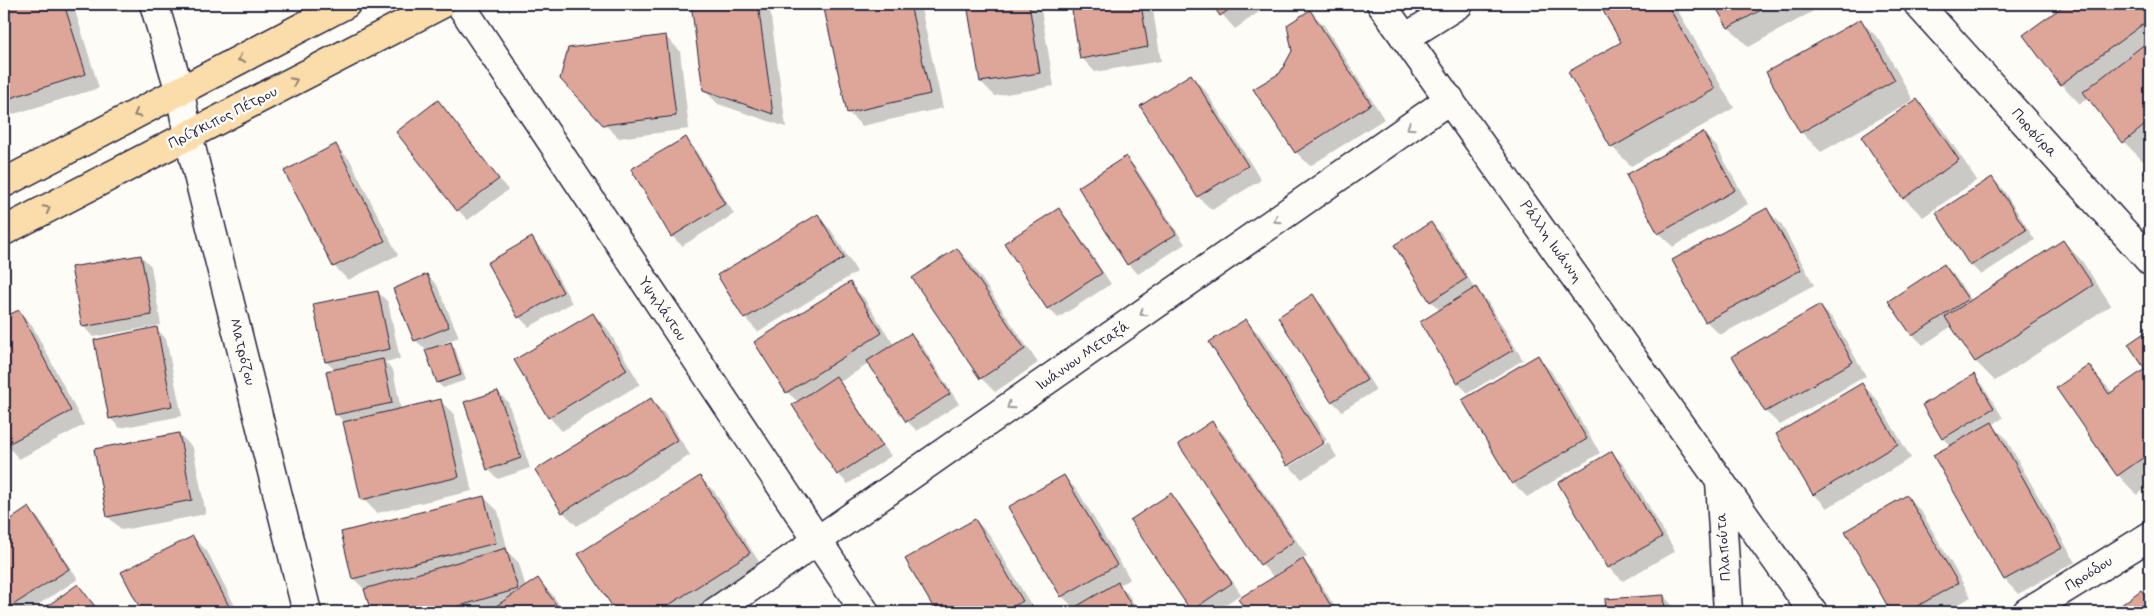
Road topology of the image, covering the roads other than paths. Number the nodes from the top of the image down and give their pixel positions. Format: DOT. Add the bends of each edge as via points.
graph roads {
  1 [pos="154,4"];
  2 [pos="346,4"];
  3 [pos="442,4"];
  4 [pos="460,4"];
  5 [pos="1381,4"];
  6 [pos="1459,4"];
  7 [pos="1918,4"];
  8 [pos="1406,38"];
  9 [pos="180,92"];
  10 [pos="1450,99"];
  11 [pos="188,135"];
  12 [pos="4,184"];
  13 [pos="4,232"];
  14 [pos="2150,261"];
  15 [pos="1720,481"];
  16 [pos="2150,536"];
  17 [pos="816,542"];
  18 [pos="306,612"];
  19 [pos="715,612"];
  20 [pos="865,612"];
  21 [pos="1728,612"];
  22 [pos="1813,612"];
  23 [pos="2027,612"];
  1 -- 9 [label="street, Ματρόζου"];
  2 -- 9 [label="main road, one-way"];
  11 -- 3 [label="main road, Πρίγκιπος Πέτρου, one-way"];
  4 -- 17 [label="street, Υψηλάντου"];
  5 -- 8 [label="street, Ράλλη Ιωάννη"];
  6 -- 8 [label="street"];
  7 -- 14 [label="street, Πορφύρα"];
  8 -- 10 [label="street, Ράλλη Ιωάννη"];
  9 -- 11 [label="street, Ματρόζου"];
  9 -- 12 [label="main road, one-way"];
  10 -- 15 [label="street, Ράλλη Ιωάννη"];
  10 -- 17 [label="street, Ιωάννου Μεταξά, one-way"];
  13 -- 11 [label="main road, Πρίγκιπος Πέτρου, one-way"];
  11 -- 18 [label="street, Ματρόζου"];
  15 -- 21 [label="street, Πλαπούτα"];
  15 -- 22 [label="street, Ράλλη Ιωάννη"];
  16 -- 23 [label="street, Προόδου"];
  17 -- 19 [label="street, Ιωάννου Μεταξά"];
  17 -- 20 [label="street, Υψηλάντου"];
}
